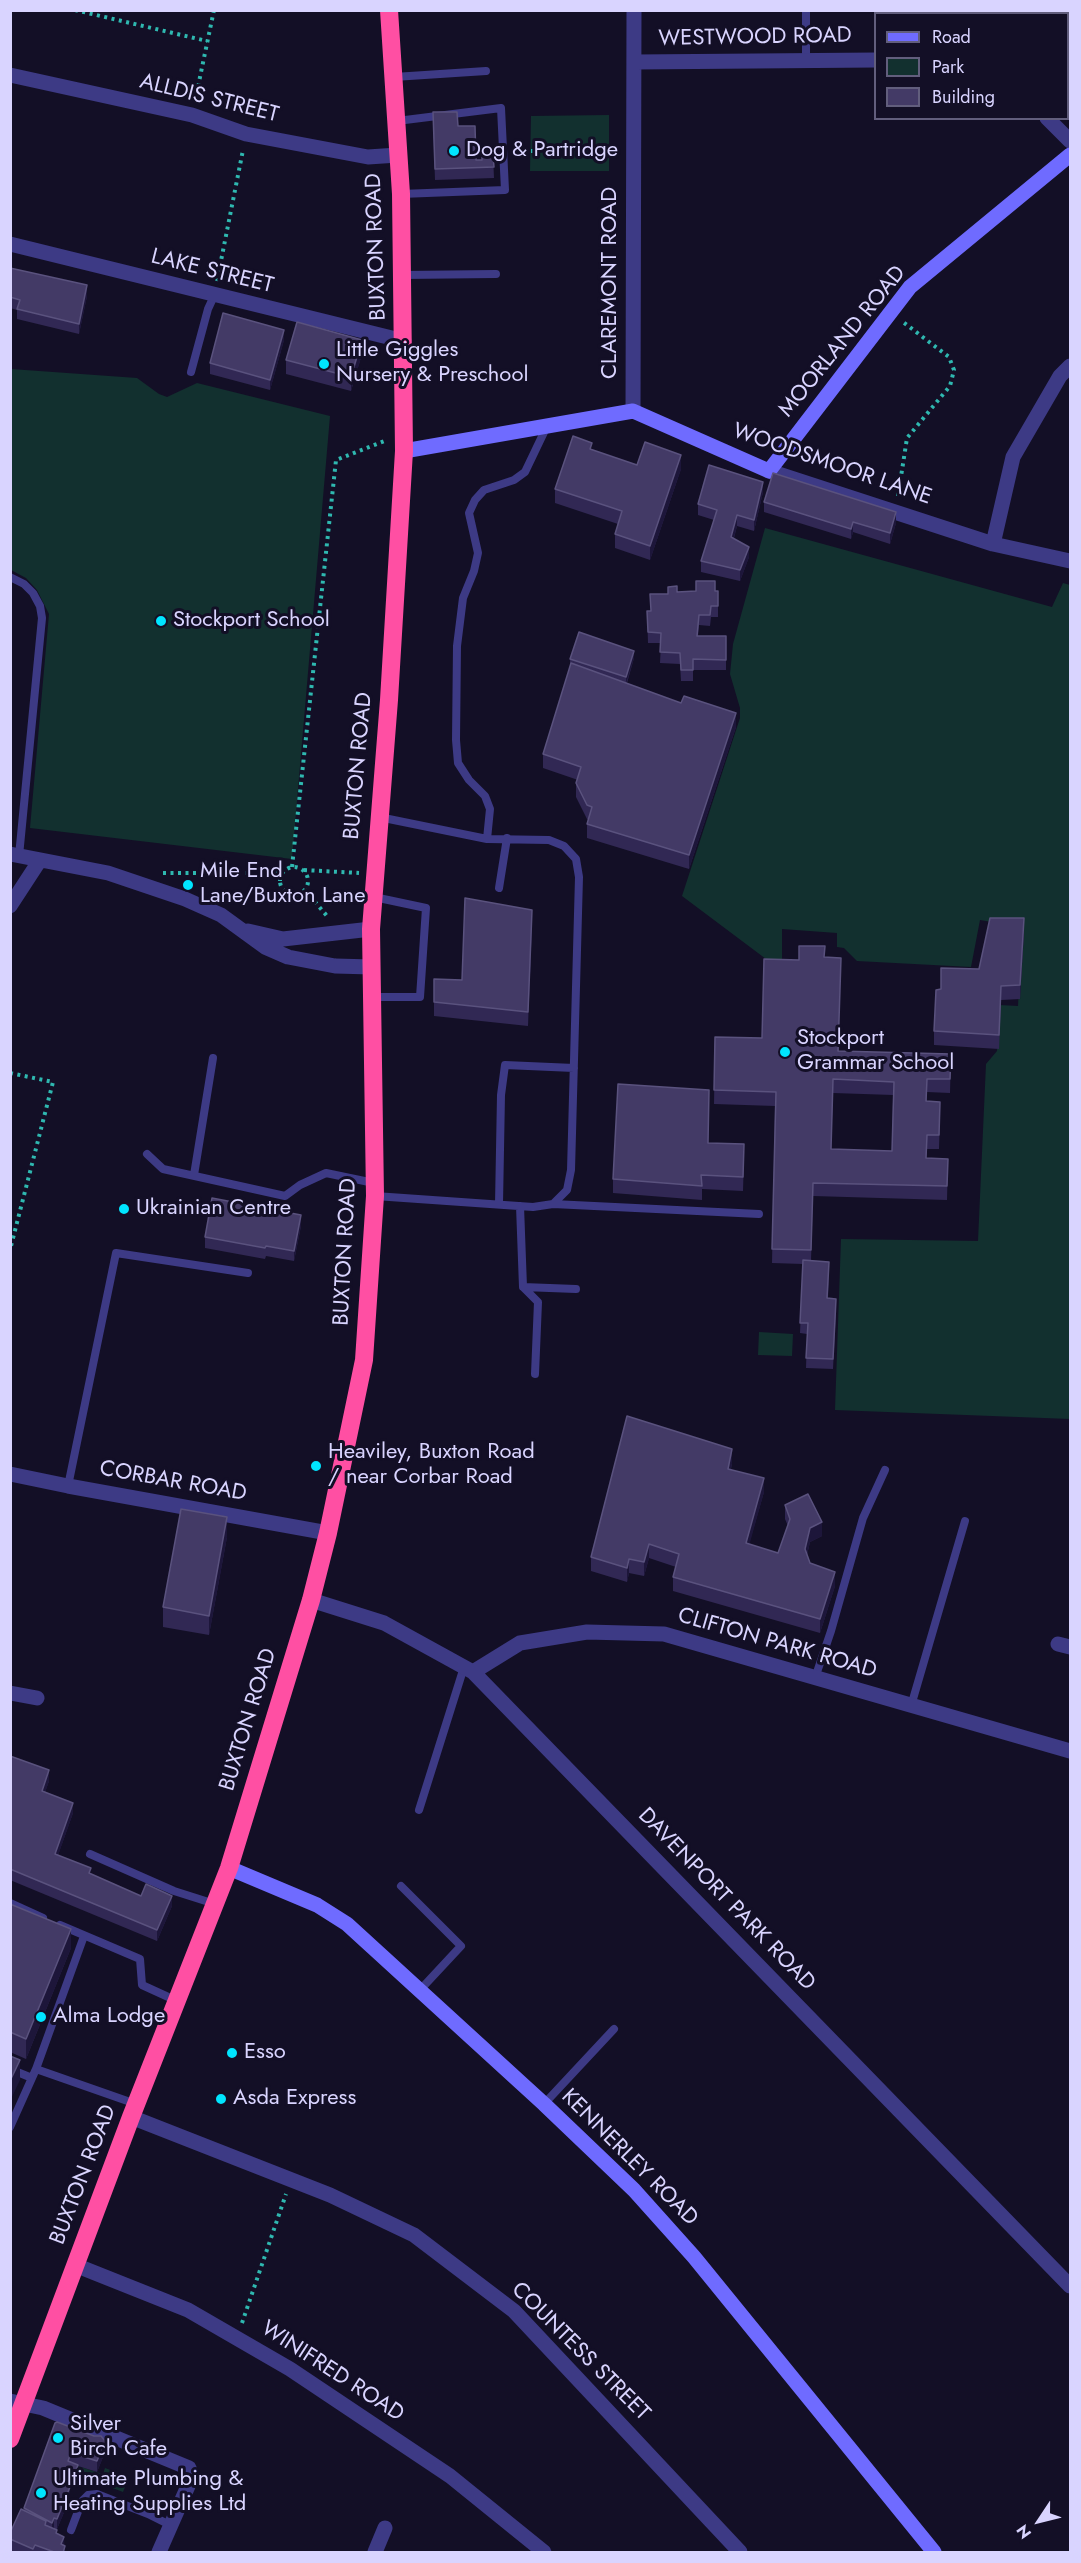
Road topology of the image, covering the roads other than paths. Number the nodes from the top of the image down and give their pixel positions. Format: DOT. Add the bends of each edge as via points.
graph roads {
  1 [pos="389,10"];
  2 [pos="634,10"];
  3 [pos="806,10"];
  4 [pos="806,60"];
  5 [pos="874,60"];
  6 [pos="635,62"];
  7 [pos="486,71"];
  8 [pos="10,75"];
  9 [pos="394,77"];
  10 [pos="1049,120"];
  11 [pos="397,121"];
  12 [pos="1071,141"];
  13 [pos="398,155"];
  14 [pos="1071,156"];
  15 [pos="401,194"];
  16 [pos="10,244"];
  17 [pos="496,274"];
  18 [pos="403,276"];
  19 [pos="214,296"];
  20 [pos="404,341"];
  21 [pos="1071,366"];
  22 [pos="191,372"];
  23 [pos="633,411"];
  24 [pos="547,426"];
  25 [pos="404,442"];
  26 [pos="769,471"];
  27 [pos="993,544"];
  28 [pos="1071,561"];
  29 [pos="10,577"];
  30 [pos="379,817"];
  31 [pos="507,838"];
  32 [pos="487,839"];
  33 [pos="15,855"];
  34 [pos="40,860"];
  35 [pos="499,888"];
  36 [pos="373,897"];
  37 [pos="10,906"];
  38 [pos="371,929"];
  39 [pos="245,931"];
  40 [pos="372,967"];
  41 [pos="371,997"];
  42 [pos="213,1058"];
  43 [pos="574,1068"];
  44 [pos="147,1154"];
  45 [pos="194,1175"];
  46 [pos="375,1189"];
  47 [pos="499,1204"];
  48 [pos="553,1204"];
  49 [pos="520,1206"];
  50 [pos="759,1214"];
  51 [pos="248,1274"];
  52 [pos="523,1287"];
  53 [pos="576,1289"];
  54 [pos="535,1374"];
  55 [pos="885,1470"];
  56 [pos="10,1474"];
  57 [pos="68,1486"];
  58 [pos="965,1521"];
  59 [pos="328,1533"];
  60 [pos="311,1600"];
  61 [pos="468,1670"];
  62 [pos="815,1678"];
  63 [pos="10,1693"];
  64 [pos="37,1698"];
  65 [pos="911,1706"];
  66 [pos="1071,1751"];
  67 [pos="419,1810"];
  68 [pos="90,1854"];
  69 [pos="229,1868"];
  70 [pos="401,1886"];
  71 [pos="10,1903"];
  72 [pos="215,1904"];
  73 [pos="84,1936"];
  74 [pos="420,1990"];
  75 [pos="177,2001"];
  76 [pos="614,2029"];
  77 [pos="10,2069"];
  78 [pos="34,2074"];
  79 [pos="544,2104"];
  80 [pos="134,2110"];
  81 [pos="10,2127"];
  82 [pos="75,2265"];
  83 [pos="1071,2286"];
  84 [pos="17,2402"];
  85 [pos="10,2439"];
  86 [pos="170,2525"];
  87 [pos="386,2528"];
  88 [pos="71,2530"];
  89 [pos="159,2553"];
  90 [pos="375,2553"];
  91 [pos="544,2553"];
  92 [pos="740,2553"];
  93 [pos="934,2553"];
  1 -- 9 [label="highway, BUXTON ROAD"];
  2 -- 6 [label="street, CLAREMONT ROAD"];
  3 -- 4 [label="lane"];
  4 -- 5 [label="street, WESTWOOD ROAD"];
  4 -- 6 [label="street, WESTWOOD ROAD"];
  6 -- 23 [label="street, CLAREMONT ROAD"];
  7 -- 9 [label="lane"];
  8 -- 13 [label="street, ALLDIS STREET" via="192,115 246,134 369,157"];
  9 -- 11 [label="highway, BUXTON ROAD"];
  10 -- 12 [label="street"];
  11 -- 13 [label="highway, BUXTON ROAD"];
  11 -- 15 [label="lane" via="501,108 505,190"];
  13 -- 15 [label="highway, BUXTON ROAD"];
  14 -- 26 [label="street, MOORLAND ROAD" via="910,287"];
  15 -- 18 [label="highway, BUXTON ROAD"];
  16 -- 19 [label="street, LAKE STREET"];
  17 -- 18 [label="lane"];
  18 -- 20 [label="highway, BUXTON ROAD"];
  19 -- 20 [label="street, LAKE STREET"];
  19 -- 22 [label="lane"];
  20 -- 25 [label="highway, BUXTON ROAD"];
  21 -- 27 [label="street" via="1060,376 1013,457"];
  23 -- 24 [label="street"];
  23 -- 26 [label="street, WOODSMOOR LANE"];
  24 -- 25 [label="street"];
  24 -- 32 [label="lane" via="525,472 484,490 469,513 478,553 462,608 456,740 458,763 485,796 490,809"];
  25 -- 30 [label="highway, BUXTON ROAD"];
  26 -- 27 [label="street, WOODSMOOR LANE"];
  27 -- 28 [label="street, WOODSMOOR LANE"];
  29 -- 33 [label="lane" via="33,593 42,618"];
  30 -- 32 [label="lane"];
  30 -- 36 [label="highway, BUXTON ROAD"];
  31 -- 32 [label="lane"];
  31 -- 35 [label="lane"];
  31 -- 43 [label="lane" via="549,840 564,846 576,859 579,877"];
  33 -- 34 [label="street"];
  34 -- 37 [label="street"];
  34 -- 39 [label="street" via="108,873 185,899"];
  36 -- 38 [label="highway, BUXTON ROAD"];
  36 -- 41 [label="lane" via="426,908 420,997"];
  38 -- 39 [label="street" via="283,939"];
  38 -- 40 [label="highway, BUXTON ROAD"];
  39 -- 40 [label="street" via="265,947 288,957 335,966"];
  40 -- 41 [label="highway, BUXTON ROAD"];
  41 -- 46 [label="highway, BUXTON ROAD"];
  42 -- 45 [label="lane"];
  43 -- 47 [label="lane" via="509,1064 503,1069"];
  43 -- 48 [label="lane" via="571,1170 567,1190"];
  44 -- 45 [label="lane" via="163,1169"];
  45 -- 46 [label="lane" via="285,1196 326,1173"];
  46 -- 47 [label="lane"];
  46 -- 59 [label="highway, BUXTON ROAD" via="364,1360"];
  47 -- 49 [label="lane"];
  48 -- 49 [label="lane"];
  48 -- 50 [label="lane"];
  49 -- 52 [label="lane"];
  51 -- 57 [label="lane" via="116,1253"];
  52 -- 53 [label="lane"];
  52 -- 54 [label="lane" via="538,1302"];
  55 -- 62 [label="lane" via="863,1518"];
  56 -- 57 [label="street, CORBAR ROAD"];
  57 -- 59 [label="street, CORBAR ROAD"];
  58 -- 65 [label="lane"];
  59 -- 60 [label="highway, BUXTON ROAD"];
  60 -- 61 [label="street, DAVENPORT PARK ROAD" via="384,1623"];
  60 -- 69 [label="highway, BUXTON ROAD"];
  61 -- 62 [label="street, CLIFTON PARK ROAD" via="520,1643 587,1632 664,1634"];
  61 -- 67 [label="lane"];
  61 -- 83 [label="street, DAVENPORT PARK ROAD"];
  62 -- 65 [label="street, CLIFTON PARK ROAD"];
  63 -- 64 [label="street"];
  65 -- 66 [label="street, CLIFTON PARK ROAD"];
  68 -- 72 [label="lane" via="174,1891"];
  69 -- 72 [label="highway, BUXTON ROAD"];
  69 -- 74 [label="street, KENNERLEY ROAD" via="333,1914"];
  70 -- 74 [label="lane" via="461,1946"];
  71 -- 73 [label="lane"];
  72 -- 75 [label="highway, BUXTON ROAD"];
  73 -- 75 [label="lane" via="140,1959 142,1985"];
  73 -- 78 [label="lane"];
  74 -- 79 [label="street, KENNERLEY ROAD"];
  75 -- 80 [label="highway, BUXTON ROAD"];
  76 -- 79 [label="lane"];
  77 -- 78 [label="lane"];
  78 -- 80 [label="lane"];
  78 -- 81 [label="lane"];
  79 -- 93 [label="street, KENNERLEY ROAD" via="634,2190 694,2257"];
  80 -- 82 [label="highway, BUXTON ROAD"];
  80 -- 92 [label="street, COUNTESS STREET" via="414,2235 514,2311"];
  82 -- 84 [label="highway, BUXTON ROAD"];
  82 -- 91 [label="street, WINIFRED ROAD" via="188,2310 290,2369 450,2476"];
  84 -- 85 [label="highway, BUXTON ROAD"];
  84 -- 86 [label="street" via="43,2408 189,2468 192,2476"];
  86 -- 88 [label="lane" via="97,2494 82,2501"];
  86 -- 89 [label="street"];
  87 -- 90 [label="street"];
}
